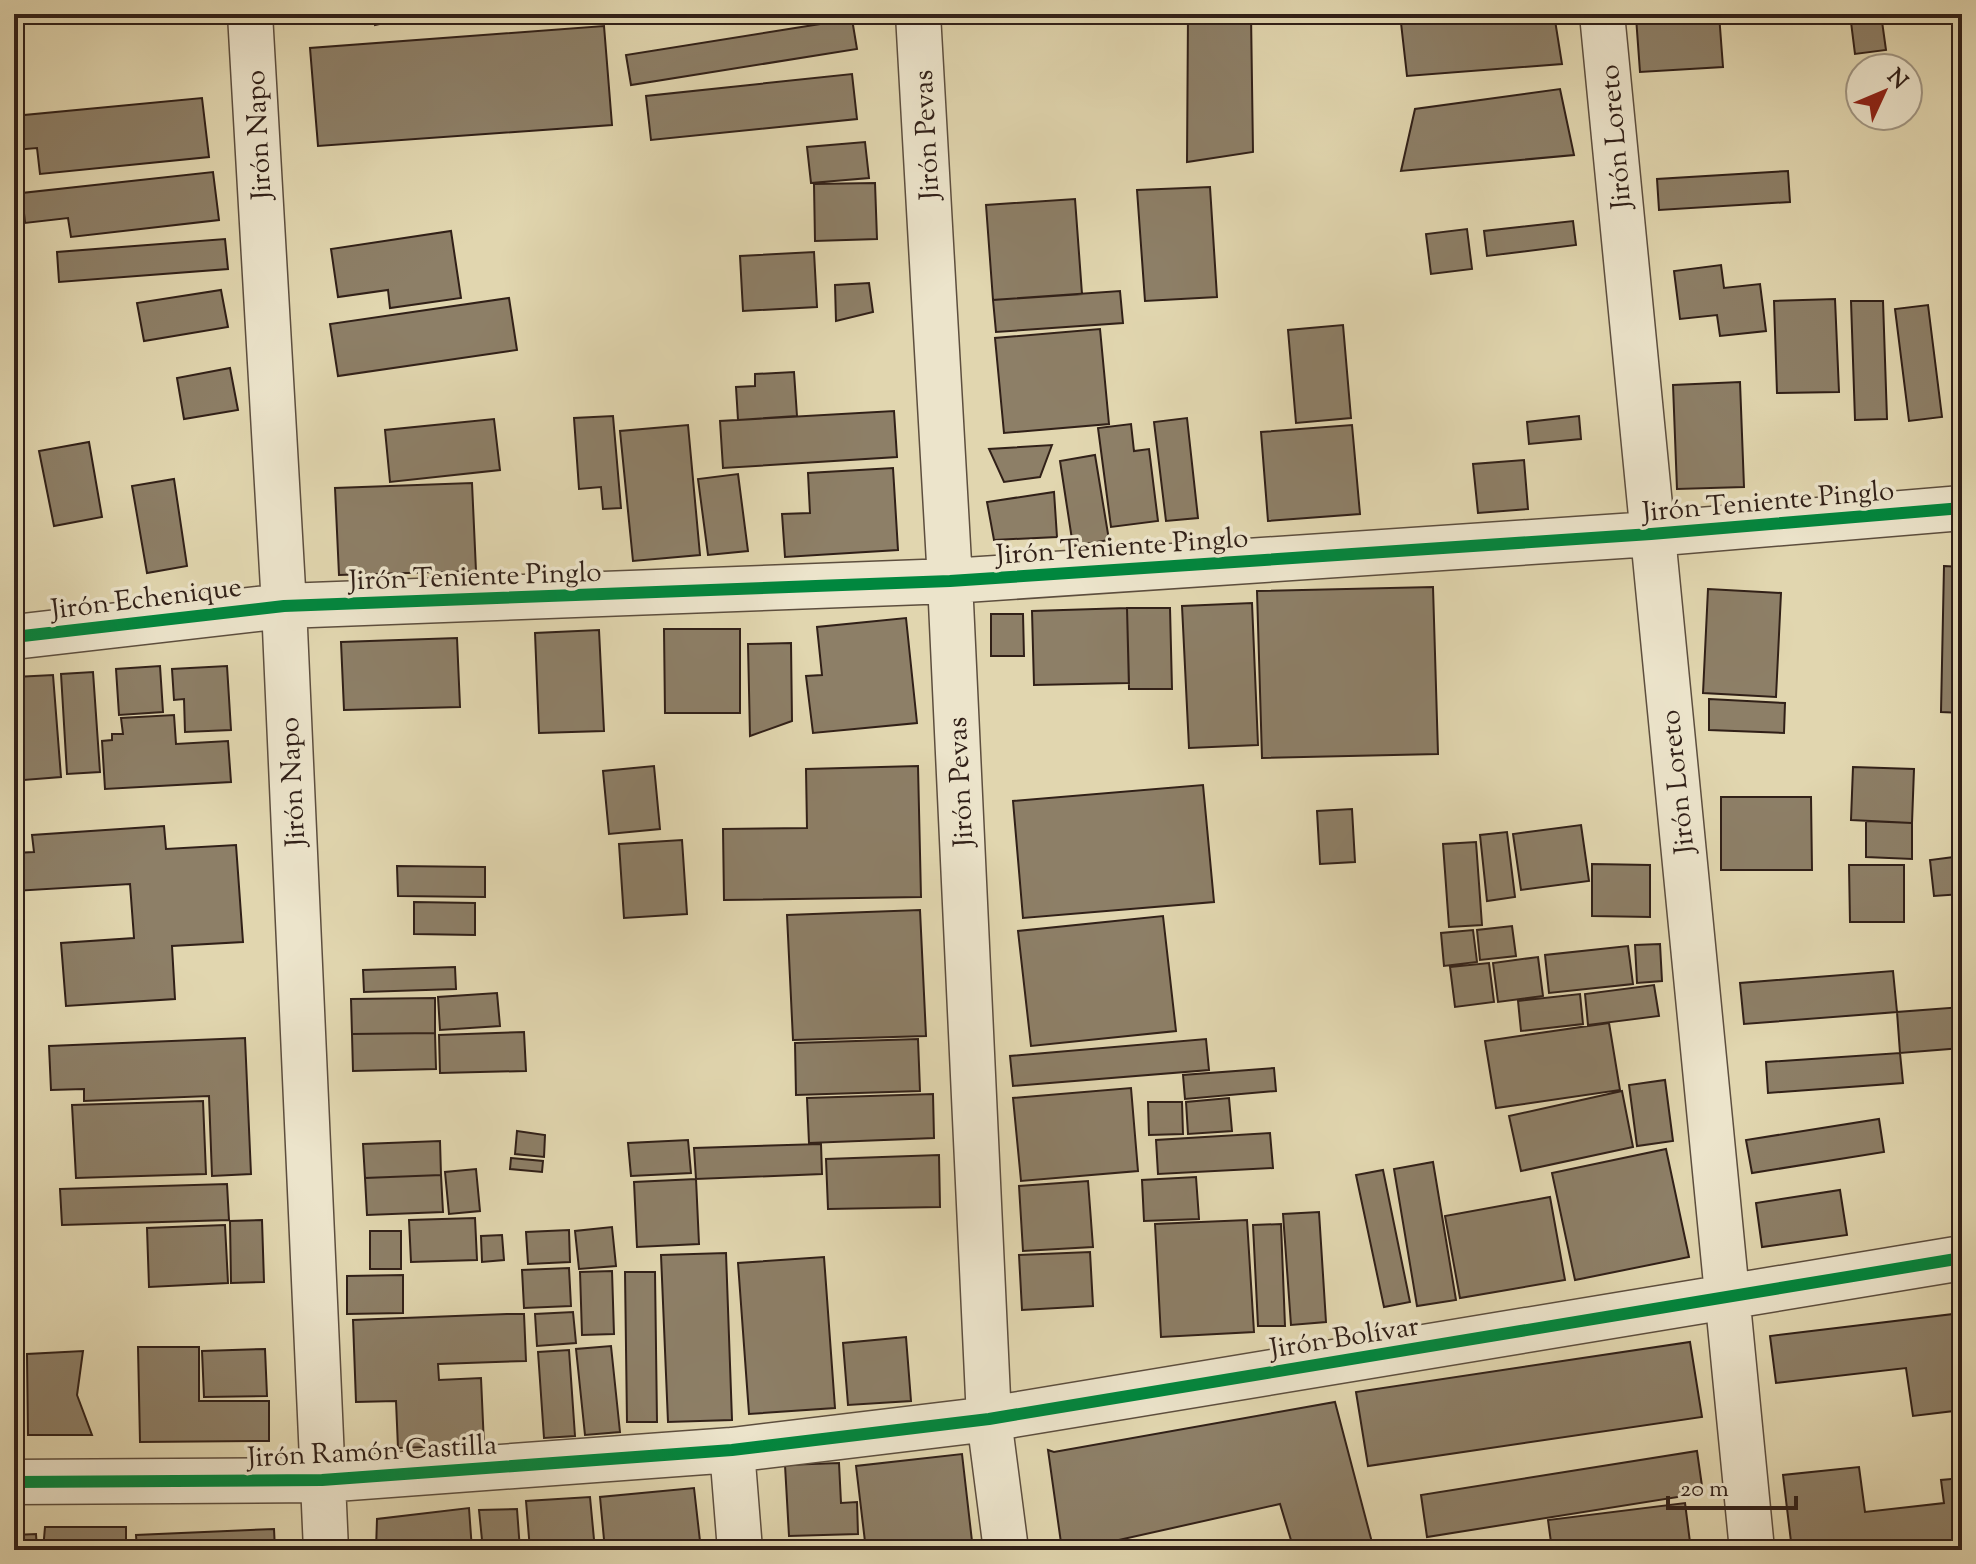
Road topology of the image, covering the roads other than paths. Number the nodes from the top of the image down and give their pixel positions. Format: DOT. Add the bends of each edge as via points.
graph roads {
  1 [pos="250,14"];
  2 [pos="918,14"];
  3 [pos="1602,14"];
  4 [pos="1962,508"];
  5 [pos="1651,534"];
  6 [pos="950,581"];
  7 [pos="284,606"];
  8 [pos="14,637"];
  9 [pos="1962,1258"];
  10 [pos="1726,1297"];
  11 [pos="989,1419"];
  12 [pos="732,1450"];
  13 [pos="322,1480"];
  14 [pos="14,1482"];
  15 [pos="326,1550"];
  16 [pos="740,1550"];
  17 [pos="1006,1550"];
  18 [pos="1752,1550"];
  1 -- 7 [label="street, Jirón Napo"];
  2 -- 6 [label="street, Jirón Pevas"];
  3 -- 5 [label="street, Jirón Loreto"];
  4 -- 5 [label="street, Jirón Teniente Pinglo"];
  5 -- 6 [label="street, Jirón Teniente Pinglo"];
  5 -- 10 [label="street, Jirón Loreto"];
  6 -- 7 [label="street, Jirón Teniente Pinglo"];
  6 -- 11 [label="street, Jirón Pevas"];
  7 -- 8 [label="street, Jirón Echenique"];
  7 -- 13 [label="street, Jirón Napo"];
  9 -- 10 [label="street, Jirón Bolívar"];
  10 -- 11 [label="street, Jirón Bolívar"];
  10 -- 18 [label="street, Jirón Loreto"];
  11 -- 12 [label="street, Jirón Bolívar"];
  11 -- 17 [label="street, Jirón Pevas"];
  12 -- 13 [label="street, Jirón Ramón Castilla"];
  12 -- 16 [label="street"];
  13 -- 14 [label="street, Jirón Ramón Castilla"];
  13 -- 15 [label="street, Jirón Napo"];
}
